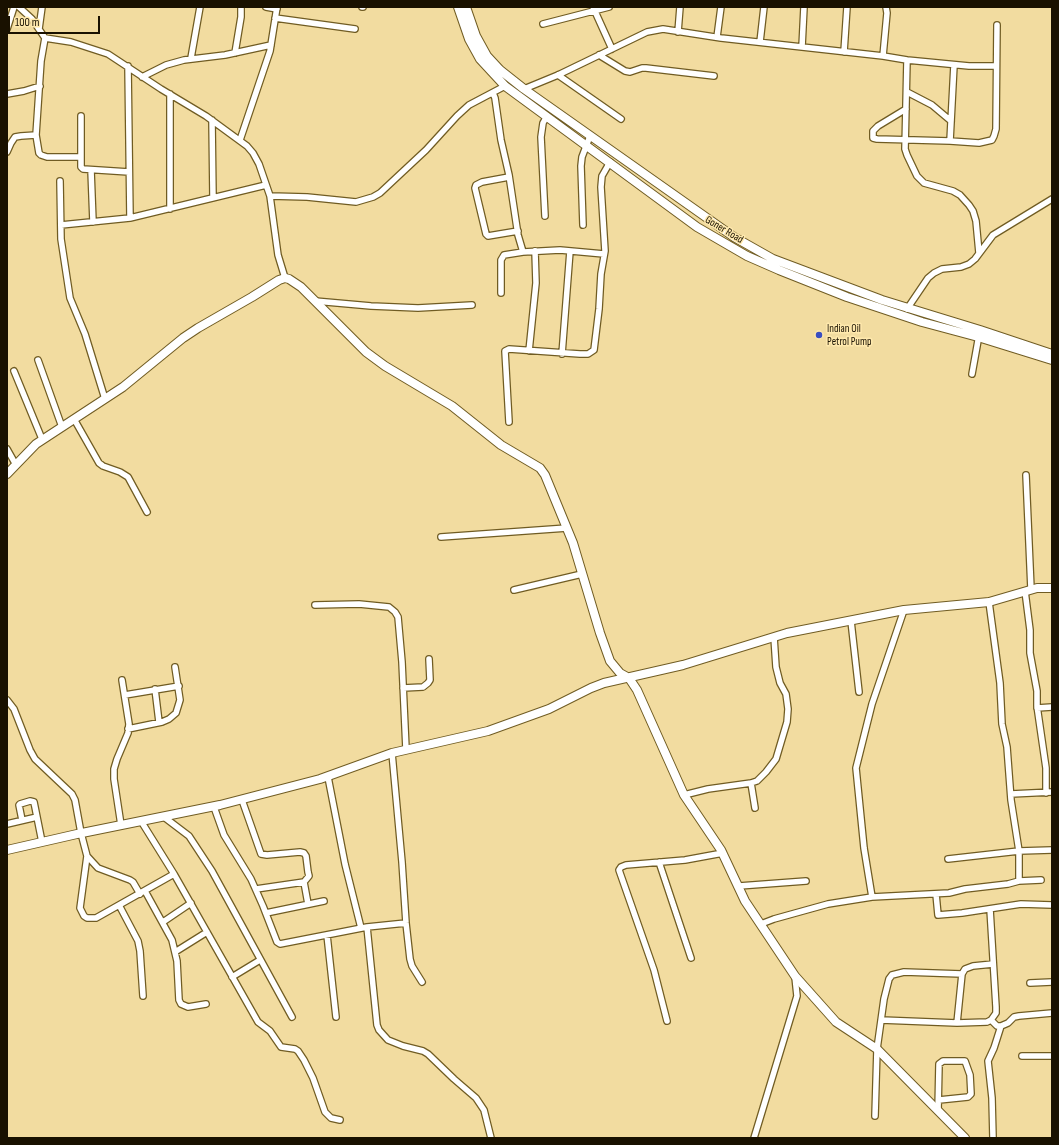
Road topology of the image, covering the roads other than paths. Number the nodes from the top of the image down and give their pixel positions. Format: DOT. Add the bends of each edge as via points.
graph roads {
  1 [pos="14,7"];
  2 [pos="19,7"];
  3 [pos="42,7"];
  4 [pos="200,7"];
  5 [pos="241,7"];
  6 [pos="266,7"];
  7 [pos="458,7"];
  8 [pos="466,7"];
  9 [pos="609,7"];
  10 [pos="680,7"];
  11 [pos="721,7"];
  12 [pos="764,7"];
  13 [pos="804,7"];
  14 [pos="847,7"];
  15 [pos="886,7"];
  16 [pos="277,8"];
  17 [pos="594,9"];
  18 [pos="275,18"];
  19 [pos="543,24"];
  20 [pos="997,25"];
  21 [pos="7,29"];
  22 [pos="39,29"];
  23 [pos="355,29"];
  24 [pos="678,32"];
  25 [pos="717,37"];
  26 [pos="45,38"];
  27 [pos="760,42"];
  28 [pos="271,45"];
  29 [pos="802,47"];
  30 [pos="612,49"];
  31 [pos="844,52"];
  32 [pos="235,53"];
  33 [pos="599,55"];
  34 [pos="883,56"];
  35 [pos="192,58"];
  36 [pos="907,60"];
  37 [pos="954,65"];
  38 [pos="128,66"];
  39 [pos="996,66"];
  40 [pos="558,75"];
  41 [pos="714,76"];
  42 [pos="142,77"];
  43 [pos="513,80"];
  44 [pos="40,86"];
  45 [pos="505,86"];
  46 [pos="522,92"];
  47 [pos="907,92"];
  48 [pos="492,93"];
  49 [pos="7,94"];
  50 [pos="170,94"];
  51 [pos="906,109"];
  52 [pos="81,116"];
  53 [pos="547,116"];
  54 [pos="621,119"];
  55 [pos="212,120"];
  56 [pos="951,121"];
  57 [pos="36,135"];
  58 [pos="590,136"];
  59 [pos="240,140"];
  60 [pos="906,140"];
  61 [pos="950,141"];
  62 [pos="586,144"];
  63 [pos="7,152"];
  64 [pos="81,157"];
  65 [pos="610,162"];
  66 [pos="91,170"];
  67 [pos="129,172"];
  68 [pos="509,177"];
  69 [pos="60,181"];
  70 [pos="266,185"];
  71 [pos="270,196"];
  72 [pos="213,198"];
  73 [pos="1052,199"];
  74 [pos="170,209"];
  75 [pos="545,216"];
  76 [pos="704,217"];
  77 [pos="130,218"];
  78 [pos="93,222"];
  79 [pos="61,225"];
  80 [pos="583,225"];
  81 [pos="697,227"];
  82 [pos="518,232"];
  83 [pos="535,251"];
  84 [pos="570,251"];
  85 [pos="522,252"];
  86 [pos="980,253"];
  87 [pos="604,254"];
  88 [pos="285,278"];
  89 [pos="501,293"];
  90 [pos="315,301"];
  91 [pos="472,304"];
  92 [pos="907,308"];
  93 [pos="979,333"];
  94 [pos="529,351"];
  95 [pos="562,354"];
  96 [pos="1052,354"];
  97 [pos="38,360"];
  98 [pos="1052,360"];
  99 [pos="14,371"];
  100 [pos="972,374"];
  101 [pos="105,399"];
  102 [pos="74,419"];
  103 [pos="509,422"];
  104 [pos="62,427"];
  105 [pos="42,439"];
  106 [pos="7,449"];
  107 [pos="16,465"];
  108 [pos="7,474"];
  109 [pos="1026,475"];
  110 [pos="147,512"];
  111 [pos="567,528"];
  112 [pos="441,537"];
  113 [pos="582,574"];
  114 [pos="1052,588"];
  115 [pos="514,590"];
  116 [pos="1028,590"];
  117 [pos="989,602"];
  118 [pos="315,605"];
  119 [pos="904,610"];
  120 [pos="851,620"];
  121 [pos="774,637"];
  122 [pos="429,659"];
  123 [pos="175,667"];
  124 [pos="629,678"];
  125 [pos="122,680"];
  126 [pos="178,686"];
  127 [pos="403,688"];
  128 [pos="155,689"];
  129 [pos="859,692"];
  130 [pos="125,695"];
  131 [pos="7,700"];
  132 [pos="1052,707"];
  133 [pos="1037,708"];
  134 [pos="159,722"];
  135 [pos="128,729"];
  136 [pos="406,749"];
  137 [pos="392,753"];
  138 [pos="328,776"];
  139 [pos="751,784"];
  140 [pos="1049,793"];
  141 [pos="1011,794"];
  142 [pos="684,795"];
  143 [pos="242,800"];
  144 [pos="214,806"];
  145 [pos="755,808"];
  146 [pos="37,817"];
  147 [pos="164,817"];
  148 [pos="22,820"];
  149 [pos="141,822"];
  150 [pos="7,824"];
  151 [pos="121,825"];
  152 [pos="81,833"];
  153 [pos="42,842"];
  154 [pos="7,850"];
  155 [pos="1052,850"];
  156 [pos="1019,851"];
  157 [pos="723,853"];
  158 [pos="87,856"];
  159 [pos="948,859"];
  160 [pos="659,862"];
  161 [pos="174,874"];
  162 [pos="806,880"];
  163 [pos="1041,880"];
  164 [pos="1019,881"];
  165 [pos="304,882"];
  166 [pos="738,886"];
  167 [pos="256,889"];
  168 [pos="143,892"];
  169 [pos="936,894"];
  170 [pos="872,897"];
  171 [pos="324,901"];
  172 [pos="191,903"];
  173 [pos="308,904"];
  174 [pos="119,905"];
  175 [pos="1052,905"];
  176 [pos="990,909"];
  177 [pos="266,913"];
  178 [pos="163,922"];
  179 [pos="406,923"];
  180 [pos="761,924"];
  181 [pos="367,927"];
  182 [pos="361,928"];
  183 [pos="207,932"];
  184 [pos="327,935"];
  185 [pos="175,952"];
  186 [pos="691,958"];
  187 [pos="260,960"];
  188 [pos="993,964"];
  189 [pos="962,974"];
  190 [pos="795,976"];
  191 [pos="232,977"];
  192 [pos="422,982"];
  193 [pos="1052,982"];
  194 [pos="1030,983"];
  195 [pos="143,996"];
  196 [pos="206,1004"];
  197 [pos="1052,1013"];
  198 [pos="292,1017"];
  199 [pos="336,1017"];
  200 [pos="881,1020"];
  201 [pos="991,1020"];
  202 [pos="667,1021"];
  203 [pos="957,1023"];
  204 [pos="1001,1026"];
  205 [pos="877,1049"];
  206 [pos="1022,1056"];
  207 [pos="1052,1056"];
  208 [pos="939,1100"];
  209 [pos="938,1112"];
  210 [pos="875,1116"];
  211 [pos="340,1120"];
  212 [pos="491,1138"];
  213 [pos="754,1138"];
  214 [pos="964,1138"];
  215 [pos="993,1138"];
  1 -- 21 [label="street"];
  2 -- 22 [label="street"];
  3 -- 22 [label="street"];
  4 -- 35 [label="street"];
  5 -- 32 [label="street"];
  6 -- 16 [label="street"];
  7 -- 45 [label="street, Goner Road" via="469,39 480,59"];
  8 -- 43 [label="street, Goner Road" via="476,36 487,56"];
  9 -- 17 [label="street"];
  10 -- 24 [label="street"];
  11 -- 25 [label="street"];
  12 -- 27 [label="street"];
  13 -- 29 [label="street"];
  14 -- 31 [label="street"];
  15 -- 34 [label="street" via="888,13"];
  16 -- 18 [label="street"];
  17 -- 19 [label="street"];
  17 -- 30 [label="street"];
  18 -- 23 [label="street"];
  18 -- 28 [label="street"];
  20 -- 39 [label="street"];
  22 -- 26 [label="street"];
  24 -- 25 [label="street"];
  24 -- 30 [label="street" via="654,30"];
  25 -- 27 [label="street"];
  26 -- 38 [label="street" via="71,42 108,54"];
  26 -- 44 [label="street"];
  27 -- 29 [label="street"];
  28 -- 32 [label="street"];
  28 -- 59 [label="street"];
  29 -- 31 [label="street"];
  30 -- 33 [label="street"];
  31 -- 34 [label="street"];
  32 -- 35 [label="street"];
  33 -- 40 [label="street"];
  33 -- 41 [label="street" via="630,72 646,68"];
  34 -- 36 [label="street"];
  35 -- 42 [label="street" via="166,65"];
  36 -- 37 [label="street"];
  36 -- 47 [label="street"];
  37 -- 39 [label="street"];
  37 -- 56 [label="street"];
  38 -- 42 [label="street"];
  38 -- 67 [label="street"];
  39 -- 61 [label="street" via="996,129 992,140 979,143"];
  40 -- 46 [label="street"];
  40 -- 54 [label="street"];
  42 -- 50 [label="street"];
  43 -- 45 [label="street"];
  43 -- 46 [label="street, Goner Road"];
  44 -- 49 [label="street"];
  44 -- 57 [label="street"];
  45 -- 46 [label="street, Goner Road"];
  45 -- 48 [label="street"];
  46 -- 53 [label="street, Goner Road"];
  46 -- 58 [label="street, Goner Road"];
  47 -- 51 [label="street"];
  47 -- 56 [label="street" via="932,105"];
  48 -- 68 [label="street"];
  48 -- 71 [label="street" via="469,105 426,150 373,197 356,202"];
  50 -- 55 [label="street"];
  50 -- 74 [label="street"];
  51 -- 60 [label="street"];
  51 -- 60 [label="street" via="878,126 872,135 877,139"];
  52 -- 64 [label="street"];
  53 -- 62 [label="street, Goner Road"];
  53 -- 75 [label="street" via="541,137"];
  55 -- 59 [label="street"];
  55 -- 72 [label="street"];
  56 -- 61 [label="street"];
  57 -- 63 [label="street" via="15,138"];
  57 -- 64 [label="street" via="38,153 41,155"];
  58 -- 62 [label="street"];
  58 -- 76 [label="street, Goner Road"];
  59 -- 70 [label="street" via="253,153"];
  60 -- 61 [label="street"];
  60 -- 86 [label="street" via="907,155 917,176 930,186 953,190 973,211"];
  62 -- 65 [label="street, Goner Road"];
  62 -- 80 [label="street" via="581,166"];
  64 -- 66 [label="street" via="81,167"];
  65 -- 81 [label="street, Goner Road"];
  65 -- 87 [label="street" via="602,176 601,186"];
  66 -- 67 [label="street"];
  66 -- 78 [label="street"];
  67 -- 77 [label="street"];
  68 -- 82 [label="street"];
  68 -- 82 [label="street" via="482,182 475,188 486,234 488,236"];
  69 -- 79 [label="street"];
  70 -- 71 [label="street"];
  70 -- 72 [label="street"];
  71 -- 88 [label="street" via="278,255"];
  72 -- 74 [label="street"];
  73 -- 86 [label="street" via="993,235"];
  74 -- 77 [label="street"];
  76 -- 81 [label="street"];
  76 -- 92 [label="street, Goner Road" via="773,259"];
  77 -- 78 [label="street"];
  78 -- 79 [label="street"];
  79 -- 101 [label="street" via="70,298 85,334"];
  81 -- 93 [label="street, Goner Road" via="747,256 847,297 922,322"];
  82 -- 85 [label="street"];
  83 -- 84 [label="street"];
  83 -- 85 [label="street"];
  83 -- 94 [label="street" via="536,283"];
  84 -- 87 [label="street"];
  84 -- 95 [label="street"];
  85 -- 89 [label="street" via="504,255 501,260"];
  86 -- 92 [label="street" via="969,264 934,273"];
  87 -- 95 [label="street" via="594,350 588,354"];
  88 -- 90 [label="street" via="301,287"];
  88 -- 101 [label="street" via="183,338"];
  90 -- 91 [label="street" via="418,308"];
  90 -- 111 [label="street" via="366,352 452,406 501,445 540,468"];
  92 -- 93 [label="street, Goner Road"];
  93 -- 96 [label="street, Goner Road"];
  93 -- 98 [label="street, Goner Road"];
  93 -- 100 [label="street"];
  94 -- 95 [label="street"];
  94 -- 103 [label="street" via="505,351"];
  97 -- 104 [label="street"];
  99 -- 105 [label="street"];
  101 -- 102 [label="street"];
  102 -- 104 [label="street"];
  102 -- 110 [label="street" via="99,463 128,478"];
  104 -- 105 [label="street"];
  105 -- 107 [label="street"];
  106 -- 107 [label="street"];
  107 -- 108 [label="street"];
  109 -- 116 [label="street"];
  111 -- 112 [label="street"];
  111 -- 113 [label="street"];
  113 -- 115 [label="street"];
  113 -- 124 [label="street" via="610,661 620,673"];
  114 -- 116 [label="street"];
  116 -- 117 [label="street"];
  116 -- 133 [label="street" via="1030,653 1037,691"];
  117 -- 119 [label="street"];
  117 -- 141 [label="street"];
  118 -- 127 [label="street" via="359,604 389,608 395,612 398,617"];
  119 -- 120 [label="street"];
  119 -- 170 [label="street" via="872,704 856,768"];
  120 -- 121 [label="street"];
  120 -- 129 [label="street"];
  121 -- 124 [label="street"];
  121 -- 139 [label="street" via="777,674 788,701 787,722 776,759 757,781"];
  122 -- 127 [label="street" via="428,684 423,687"];
  123 -- 126 [label="street"];
  124 -- 136 [label="street" via="591,688 549,709 488,731"];
  124 -- 142 [label="street" via="637,690"];
  125 -- 130 [label="street"];
  126 -- 128 [label="street"];
  126 -- 134 [label="street" via="180,700 176,713 169,719"];
  127 -- 136 [label="street"];
  128 -- 130 [label="street"];
  128 -- 134 [label="street"];
  130 -- 135 [label="street"];
  131 -- 152 [label="street" via="14,709 35,759 72,794"];
  132 -- 133 [label="street"];
  133 -- 140 [label="street"];
  134 -- 135 [label="street"];
  135 -- 151 [label="street" via="114,769"];
  136 -- 137 [label="street"];
  137 -- 138 [label="street"];
  137 -- 179 [label="street"];
  138 -- 143 [label="street"];
  138 -- 182 [label="street"];
  139 -- 142 [label="street" via="708,789"];
  139 -- 145 [label="street"];
  140 -- 141 [label="street"];
  141 -- 156 [label="street"];
  142 -- 157 [label="street"];
  143 -- 144 [label="street"];
  143 -- 165 [label="street" via="261,854 304,853 308,876"];
  144 -- 147 [label="street"];
  144 -- 167 [label="street" via="224,835"];
  146 -- 148 [label="street"];
  146 -- 148 [label="street" via="34,802 30,801 19,806"];
  146 -- 153 [label="street"];
  147 -- 149 [label="street"];
  147 -- 187 [label="street" via="184,831 193,842 212,871"];
  148 -- 150 [label="street"];
  149 -- 151 [label="street"];
  149 -- 161 [label="street"];
  151 -- 152 [label="street"];
  152 -- 153 [label="street"];
  152 -- 158 [label="street"];
  153 -- 154 [label="street"];
  155 -- 156 [label="street"];
  156 -- 159 [label="street"];
  156 -- 164 [label="street"];
  157 -- 160 [label="street"];
  157 -- 166 [label="street"];
  158 -- 168 [label="street" via="98,868 130,880"];
  158 -- 174 [label="street" via="80,908 84,916 96,918"];
  160 -- 186 [label="street"];
  160 -- 202 [label="street" via="626,865 619,870 654,970"];
  161 -- 168 [label="street"];
  161 -- 172 [label="street"];
  162 -- 166 [label="street"];
  163 -- 164 [label="street"];
  164 -- 169 [label="street"];
  165 -- 167 [label="street"];
  165 -- 173 [label="street"];
  166 -- 180 [label="street"];
  167 -- 177 [label="street"];
  168 -- 174 [label="street"];
  168 -- 178 [label="street"];
  169 -- 170 [label="street"];
  169 -- 176 [label="street" via="938,915"];
  170 -- 180 [label="street" via="828,904"];
  171 -- 173 [label="street"];
  172 -- 178 [label="street"];
  172 -- 183 [label="street"];
  173 -- 177 [label="street"];
  174 -- 195 [label="street" via="138,941"];
  175 -- 176 [label="street" via="1021,904"];
  176 -- 188 [label="street"];
  177 -- 184 [label="street" via="274,937 280,944"];
  178 -- 185 [label="street"];
  179 -- 181 [label="street"];
  179 -- 192 [label="street" via="410,959"];
  180 -- 190 [label="street"];
  181 -- 182 [label="street"];
  181 -- 212 [label="street" via="379,1030 388,1040 428,1054 476,1098 484,1110"];
  182 -- 184 [label="street"];
  183 -- 185 [label="street"];
  183 -- 191 [label="street"];
  184 -- 199 [label="street"];
  185 -- 196 [label="street" via="181,1004 188,1007"];
  187 -- 191 [label="street"];
  187 -- 198 [label="street"];
  188 -- 189 [label="street" via="968,967"];
  188 -- 201 [label="street" via="996,1013"];
  189 -- 200 [label="street" via="904,972 892,975"];
  189 -- 203 [label="street"];
  190 -- 205 [label="street" via="836,1022"];
  190 -- 213 [label="street" via="797,996"];
  191 -- 211 [label="street" via="258,1022 270,1032 281,1047 298,1051 313,1078 324,1112 331,1118"];
  193 -- 194 [label="street"];
  197 -- 204 [label="street" via="1014,1017"];
  200 -- 203 [label="street"];
  200 -- 205 [label="street"];
  201 -- 203 [label="street"];
  201 -- 204 [label="street" via="997,1026"];
  204 -- 215 [label="street" via="988,1061"];
  205 -- 209 [label="street"];
  205 -- 210 [label="street"];
  206 -- 207 [label="street"];
  208 -- 208 [label="street" via="939,1064 943,1061 965,1061 970,1075 971,1094 968,1097"];
  208 -- 209 [label="street"];
  209 -- 214 [label="street"];
}
